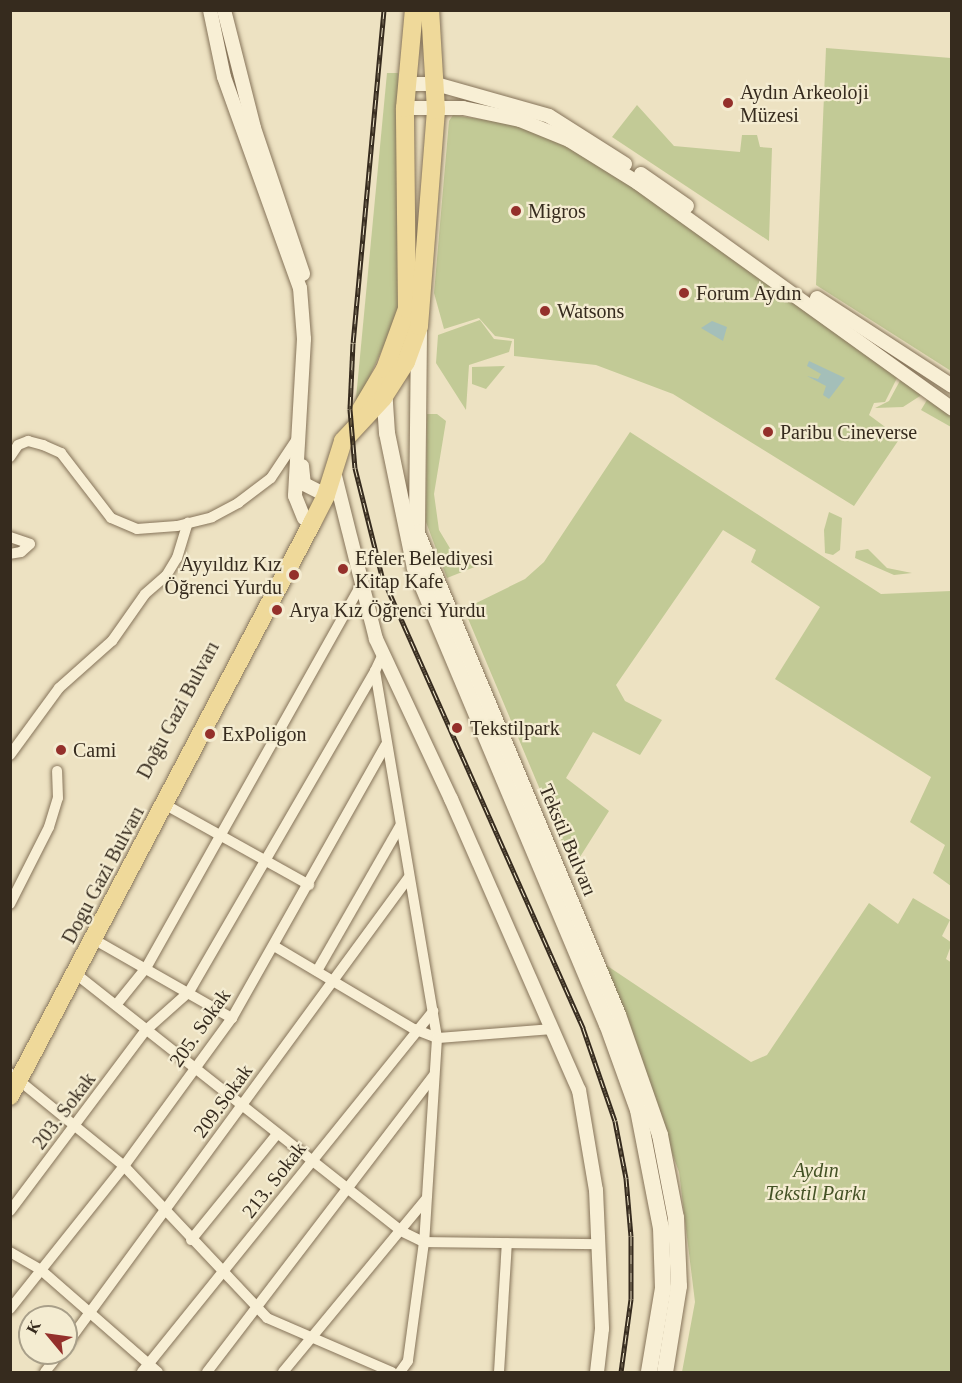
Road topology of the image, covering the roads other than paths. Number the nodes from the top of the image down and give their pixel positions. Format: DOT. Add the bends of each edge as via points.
graph roads {
  1 [pos="210,10"];
  2 [pos="224,10"];
  3 [pos="414,10"];
  4 [pos="430,10"];
  5 [pos="406,84"];
  6 [pos="436,84"];
  7 [pos="405,108"];
  8 [pos="436,110"];
  9 [pos="406,129"];
  10 [pos="434,130"];
  11 [pos="764,268"];
  12 [pos="419,326"];
  13 [pos="385,369"];
  14 [pos="951,386"];
  15 [pos="383,398"];
  16 [pos="951,409"];
  17 [pos="364,418"];
  18 [pos="387,433"];
  19 [pos="299,436"];
  20 [pos="10,457"];
  21 [pos="333,467"];
  22 [pos="407,490"];
  23 [pos="321,493"];
  24 [pos="304,518"];
  25 [pos="188,523"];
  26 [pos="10,537"];
  27 [pos="10,554"];
  28 [pos="360,587"];
  29 [pos="383,654"];
  30 [pos="375,671"];
  31 [pos="386,745"];
  32 [pos="10,755"];
  33 [pos="57,771"];
  34 [pos="161,802"];
  35 [pos="400,826"];
  36 [pos="221,837"];
  37 [pos="265,862"];
  38 [pos="409,877"];
  39 [pos="309,885"];
  40 [pos="10,904"];
  41 [pos="90,942"];
  42 [pos="274,946"];
  43 [pos="146,968"];
  44 [pos="317,971"];
  45 [pos="76,974"];
  46 [pos="332,982"];
  47 [pos="189,992"];
  48 [pos="116,1005"];
  49 [pos="433,1011"];
  50 [pos="232,1018"];
  51 [pos="414,1029"];
  52 [pos="551,1029"];
  53 [pos="145,1031"];
  54 [pos="437,1038"];
  55 [pos="192,1070"];
  56 [pos="434,1075"];
  57 [pos="13,1080"];
  58 [pos="241,1107"];
  59 [pos="77,1126"];
  60 [pos="277,1134"];
  61 [pos="312,1162"];
  62 [pos="124,1166"];
  63 [pos="348,1190"];
  64 [pos="426,1199"];
  65 [pos="10,1210"];
  66 [pos="166,1211"];
  67 [pos="401,1232"];
  68 [pos="191,1240"];
  69 [pos="424,1242"];
  70 [pos="507,1243"];
  71 [pos="597,1244"];
  72 [pos="10,1252"];
  73 [pos="40,1270"];
  74 [pos="222,1274"];
  75 [pos="10,1309"];
  76 [pos="257,1310"];
  77 [pos="90,1314"];
  78 [pos="78,1330"];
  79 [pos="315,1337"];
  80 [pos="146,1368"];
  81 [pos="158,1372"];
  82 [pos="207,1372"];
  83 [pos="283,1372"];
  84 [pos="392,1372"];
  85 [pos="400,1372"];
  86 [pos="499,1372"];
  87 [pos="597,1372"];
  88 [pos="649,1372"];
  89 [pos="664,1372"];
  1 -- 19 [label="street" via="224,77 300,288 304,339"];
  2 -- 23 [label="street" via="254,128 307,289 311,395 302,472 304,484"];
  3 -- 5 [label="main road, Doğu Gazi Bulvarı"];
  4 -- 6 [label="main road, Dogu Gazi Bulvarı"];
  5 -- 6 [label="street"];
  5 -- 7 [label="main road, Doğu Gazi Bulvarı"];
  6 -- 8 [label="main road, Dogu Gazi Bulvarı"];
  6 -- 11 [label="street" via="549,116 661,187"];
  7 -- 8 [label="street"];
  7 -- 9 [label="main road, Doğu Gazi Bulvarı"];
  8 -- 10 [label="main road, Dogu Gazi Bulvarı"];
  8 -- 11 [label="street" via="462,108 520,120 569,140"];
  9 -- 10 [label="main road" via="426,125"];
  9 -- 13 [label="main road, Doğu Gazi Bulvarı" via="407,309"];
  10 -- 12 [label="main road, Dogu Gazi Bulvarı"];
  11 -- 14 [label="street"];
  11 -- 16 [label="street"];
  12 -- 15 [label="main road, Dogu Gazi Bulvarı" via="399,377"];
  12 -- 22 [label="main road, Tekstil Bulvarı"];
  13 -- 15 [label="main road, Tekstil Bulvarı"];
  13 -- 23 [label="main road, Doğu Gazi Bulvarı" via="364,407 334,438"];
  15 -- 17 [label="main road, Dogu Gazi Bulvarı"];
  15 -- 18 [label="main road, Tekstil Bulvarı"];
  17 -- 18 [label="main road" via="378,422"];
  17 -- 21 [label="main road, Dogu Gazi Bulvarı" via="343,441"];
  18 -- 22 [label="main road, Tekstil Bulvarı"];
  19 -- 24 [label="street" via="295,496"];
  19 -- 25 [label="street" via="271,478 221,512"];
  20 -- 25 [label="street" via="18,445 28,441 61,453 111,519 137,529"];
  21 -- 23 [label="main road, Dogu Gazi Bulvarı"];
  21 -- 28 [label="street"];
  22 -- 88 [label="main road, Tekstil Bulvarı" via="415,567 607,1024 638,1110 661,1228 663,1288"];
  22 -- 89 [label="main road, Tekstil Bulvarı" via="426,557 629,1044 660,1135 676,1218 678,1286"];
  23 -- 24 [label="main road, Doğu Gazi Bulvarı"];
  23 -- 34 [label="main road, Dogu Gazi Bulvarı"];
  24 -- 34 [label="main road, Doğu Gazi Bulvarı"];
  25 -- 32 [label="street" via="166,576 145,594 112,641 59,688"];
  26 -- 27 [label="street" via="30,544 21,552"];
  28 -- 29 [label="street"];
  28 -- 36 [label="street"];
  29 -- 30 [label="street, 203. Sokak"];
  29 -- 52 [label="street"];
  30 -- 31 [label="street"];
  30 -- 37 [label="street, 203. Sokak"];
  31 -- 35 [label="street"];
  31 -- 39 [label="street, 205. Sokak"];
  33 -- 40 [label="street" via="58,798 49,827"];
  34 -- 36 [label="street"];
  34 -- 41 [label="main road, Doğu Gazi Bulvarı"];
  35 -- 38 [label="street"];
  35 -- 44 [label="street"];
  36 -- 37 [label="street"];
  36 -- 43 [label="street"];
  37 -- 39 [label="street"];
  37 -- 47 [label="street, 203. Sokak"];
  38 -- 46 [label="street, 209.Sokak"];
  38 -- 49 [label="street"];
  39 -- 42 [label="street, 205. Sokak"];
  41 -- 43 [label="street"];
  41 -- 45 [label="main road, Dogu Gazi Bulvarı"];
  41 -- 57 [label="main road, Doğu Gazi Bulvarı"];
  42 -- 44 [label="street"];
  42 -- 50 [label="street, 205. Sokak"];
  43 -- 47 [label="street"];
  43 -- 48 [label="street"];
  44 -- 46 [label="street"];
  45 -- 48 [label="street"];
  45 -- 57 [label="main road, Dogu Gazi Bulvarı"];
  46 -- 51 [label="street"];
  46 -- 58 [label="street, 209.Sokak"];
  47 -- 50 [label="street"];
  47 -- 53 [label="street, 203. Sokak"];
  48 -- 53 [label="street"];
  49 -- 51 [label="street, 213. Sokak"];
  49 -- 54 [label="street"];
  50 -- 55 [label="street, 205. Sokak"];
  51 -- 54 [label="street"];
  51 -- 61 [label="street, 213. Sokak"];
  52 -- 54 [label="street"];
  52 -- 71 [label="street" via="579,1090 587,1121 596,1190"];
  53 -- 55 [label="street"];
  53 -- 59 [label="street, 203. Sokak"];
  54 -- 56 [label="street"];
  55 -- 58 [label="street"];
  55 -- 62 [label="street, 205. Sokak"];
  56 -- 63 [label="street"];
  56 -- 64 [label="street"];
  57 -- 59 [label="street"];
  58 -- 60 [label="street"];
  58 -- 66 [label="street, 209.Sokak"];
  59 -- 62 [label="street"];
  59 -- 65 [label="street, 203. Sokak"];
  60 -- 61 [label="street"];
  60 -- 68 [label="street"];
  61 -- 63 [label="street"];
  61 -- 74 [label="street, 213. Sokak"];
  62 -- 66 [label="street"];
  62 -- 73 [label="street, 205. Sokak"];
  63 -- 67 [label="street"];
  63 -- 76 [label="street"];
  64 -- 67 [label="street"];
  64 -- 69 [label="street"];
  66 -- 68 [label="street"];
  66 -- 77 [label="street, 209.Sokak"];
  67 -- 69 [label="street"];
  67 -- 79 [label="street"];
  68 -- 74 [label="street"];
  69 -- 70 [label="street"];
  69 -- 85 [label="street" via="408,1361"];
  70 -- 71 [label="street"];
  70 -- 86 [label="street"];
  71 -- 87 [label="street" via="602,1329"];
  72 -- 73 [label="street"];
  73 -- 75 [label="street, 205. Sokak"];
  73 -- 77 [label="street"];
  74 -- 76 [label="street"];
  74 -- 80 [label="street, 213. Sokak"];
  76 -- 79 [label="street" via="267,1318"];
  76 -- 82 [label="street"];
  77 -- 78 [label="street, 209.Sokak"];
  77 -- 80 [label="street"];
  79 -- 83 [label="street"];
  79 -- 84 [label="street"];
  80 -- 81 [label="street"];
}
